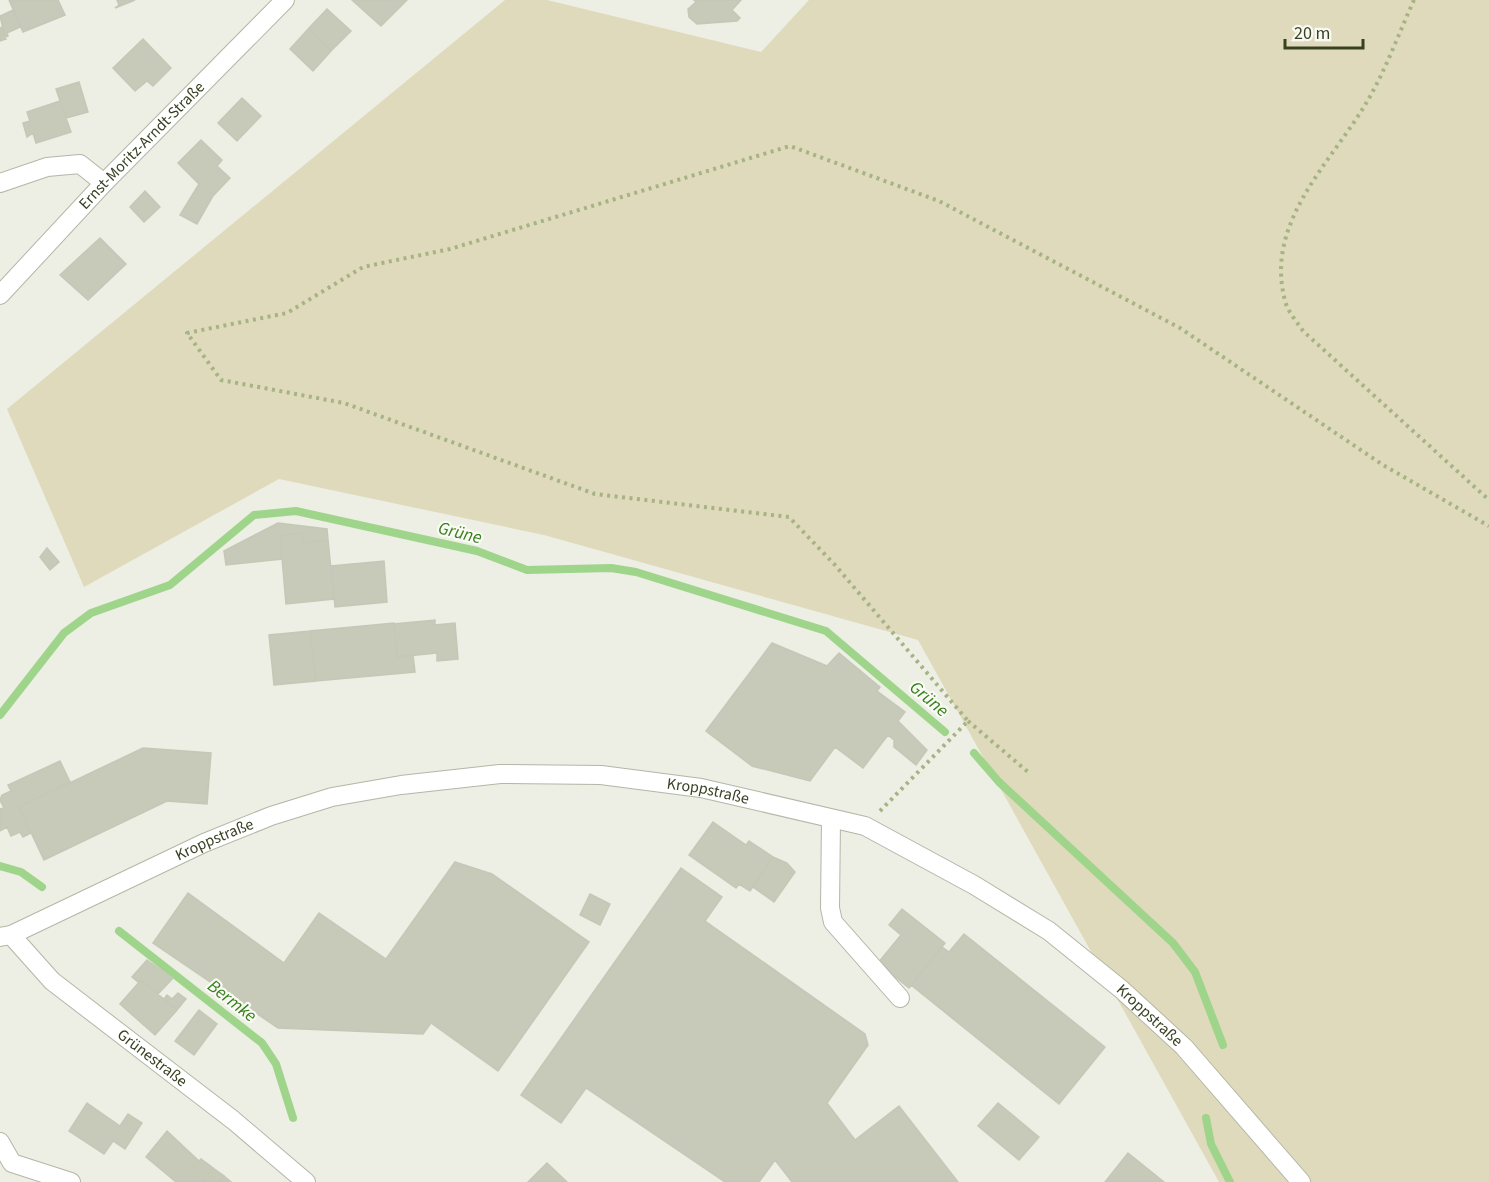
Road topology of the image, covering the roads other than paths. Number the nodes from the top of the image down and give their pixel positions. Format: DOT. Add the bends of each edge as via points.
graph roads {
  1 [pos="285,0"];
  2 [pos="0,183"];
  3 [pos="104,183"];
  4 [pos="0,295"];
  5 [pos="831,819"];
  6 [pos="5,936"];
  7 [pos="900,998"];
  8 [pos="0,1142"];
  9 [pos="71,1182"];
  10 [pos="306,1182"];
  11 [pos="1301,1182"];
  1 -- 3 [label="street, Ernst-Moritz-Arndt-Straße"];
  2 -- 3 [label="street" via="47,167 80,164"];
  3 -- 4 [label="street, Ernst-Moritz-Arndt-Straße"];
  5 -- 6 [label="street, Kroppstraße" via="701,788 601,775 500,774 401,784 332,797 271,816"];
  5 -- 7 [label="street" via="833,922"];
  5 -- 11 [label="street, Kroppstraße" via="865,826 1049,931 1184,1047"];
  6 -- 10 [label="street, Grünestraße" via="52,981 233,1120"];
  8 -- 9 [label="street" via="12,1163"];
}
